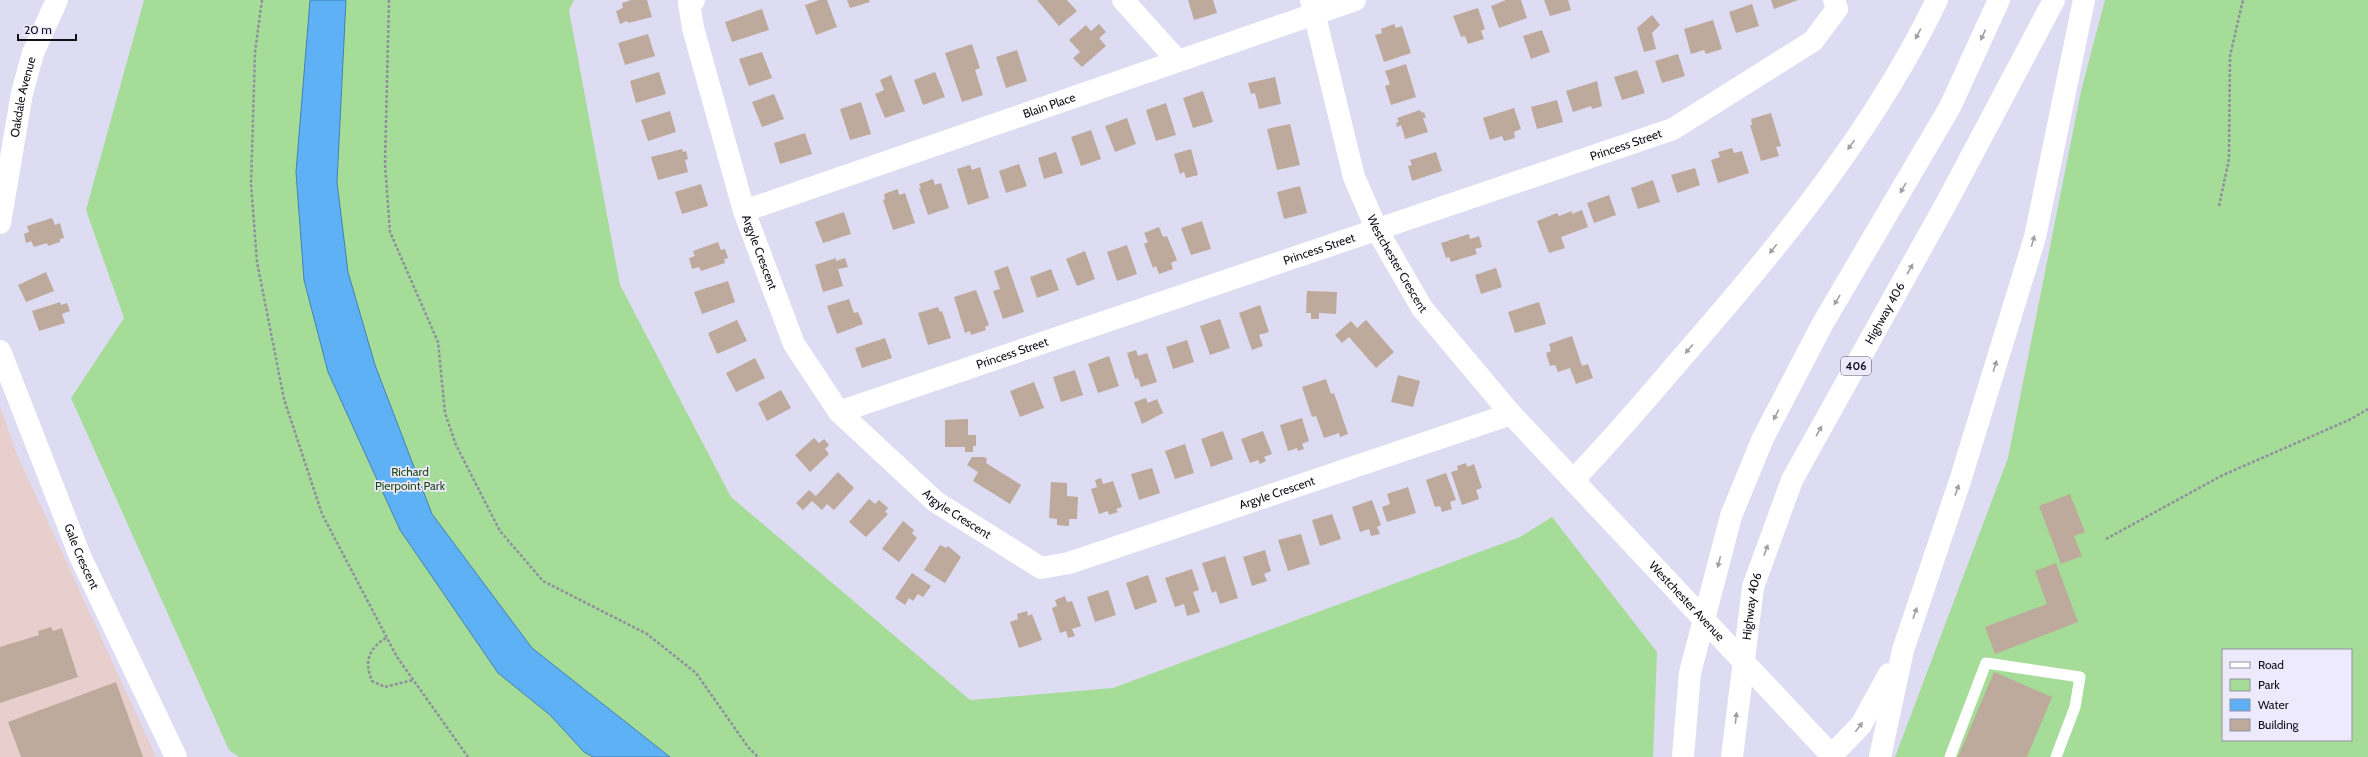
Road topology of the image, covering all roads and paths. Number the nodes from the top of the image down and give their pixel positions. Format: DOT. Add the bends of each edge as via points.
graph roads {
  1 [pos="57,0"];
  2 [pos="262,0"];
  3 [pos="389,0"];
  4 [pos="1123,0"];
  5 [pos="1354,0"];
  6 [pos="1937,0"];
  7 [pos="1999,0"];
  8 [pos="2054,0"];
  9 [pos="2084,0"];
  10 [pos="2242,0"];
  11 [pos="690,1"];
  12 [pos="1835,4"];
  13 [pos="1313,7"];
  14 [pos="1178,61"];
  15 [pos="2219,206"];
  16 [pos="744,211"];
  17 [pos="0,223"];
  18 [pos="1376,230"];
  19 [pos="0,351"];
  20 [pos="2368,409"];
  21 [pos="839,412"];
  22 [pos="1511,414"];
  23 [pos="1573,480"];
  24 [pos="2106,539"];
  25 [pos="386,638"];
  26 [pos="1903,650"];
  27 [pos="413,680"];
  28 [pos="1832,756"];
  29 [pos="176,757"];
  30 [pos="468,757"];
  31 [pos="758,757"];
  32 [pos="1683,757"];
  33 [pos="1732,757"];
  34 [pos="1880,757"];
  35 [pos="1950,757"];
  36 [pos="2056,757"];
  1 -- 17 [label="main road, Oakdale Avenue" via="33,53 22,93"];
  2 -- 25 [label="path" via="255,52 251,184 258,262 270,328 284,399 322,514"];
  3 -- 31 [label="path" via="385,164 390,232 438,342 445,413 456,445 500,531 543,581 647,634 696,673"];
  4 -- 14 [label="main road"];
  5 -- 13 [label="main road, Blain Place"];
  6 -- 23 [label="main road, one-way" via="1866,124 1799,217 1737,294"];
  7 -- 32 [label="main road, one-way" via="1950,107 1823,323 1764,438 1730,516 1690,673"];
  33 -- 8 [label="main road, Highway 406 / 406, one-way" via="1753,586 1792,480 1948,200"];
  26 -- 9 [label="main road, one-way" via="1960,481 2035,237"];
  10 -- 15 [label="path" via="2230,56 2229,159"];
  11 -- 16 [label="main road, Argyle Crescent" via="693,28"];
  12 -- 18 [label="main road, Princess Street" via="1812,40 1673,129"];
  13 -- 14 [label="main road, Blain Place"];
  13 -- 18 [label="main road, Westchester Crescent" via="1354,177"];
  14 -- 16 [label="main road, Blain Place"];
  16 -- 21 [label="main road, Argyle Crescent" via="794,344"];
  18 -- 21 [label="main road, Princess Street"];
  18 -- 22 [label="main road, Westchester Crescent" via="1422,308"];
  19 -- 29 [label="main road, Gale Crescent" via="80,556"];
  20 -- 24 [label="path" via="2351,419 2221,476"];
  21 -- 22 [label="main road, Argyle Crescent" via="936,502 1041,568 1069,563"];
  22 -- 23 [label="main road, Westchester Crescent"];
  23 -- 28 [label="main road, Westchester Avenue"];
  25 -- 27 [label="path"];
  25 -- 27 [label="path" via="378,642 368,658 367,669 372,681 385,687"];
  28 -- 26 [label="main road, one-way" via="1861,725"];
  26 -- 34 [label="main road"];
  27 -- 30 [label="path"];
  35 -- 36 [label="lane" via="1986,663 2080,677 2075,707"];
}
